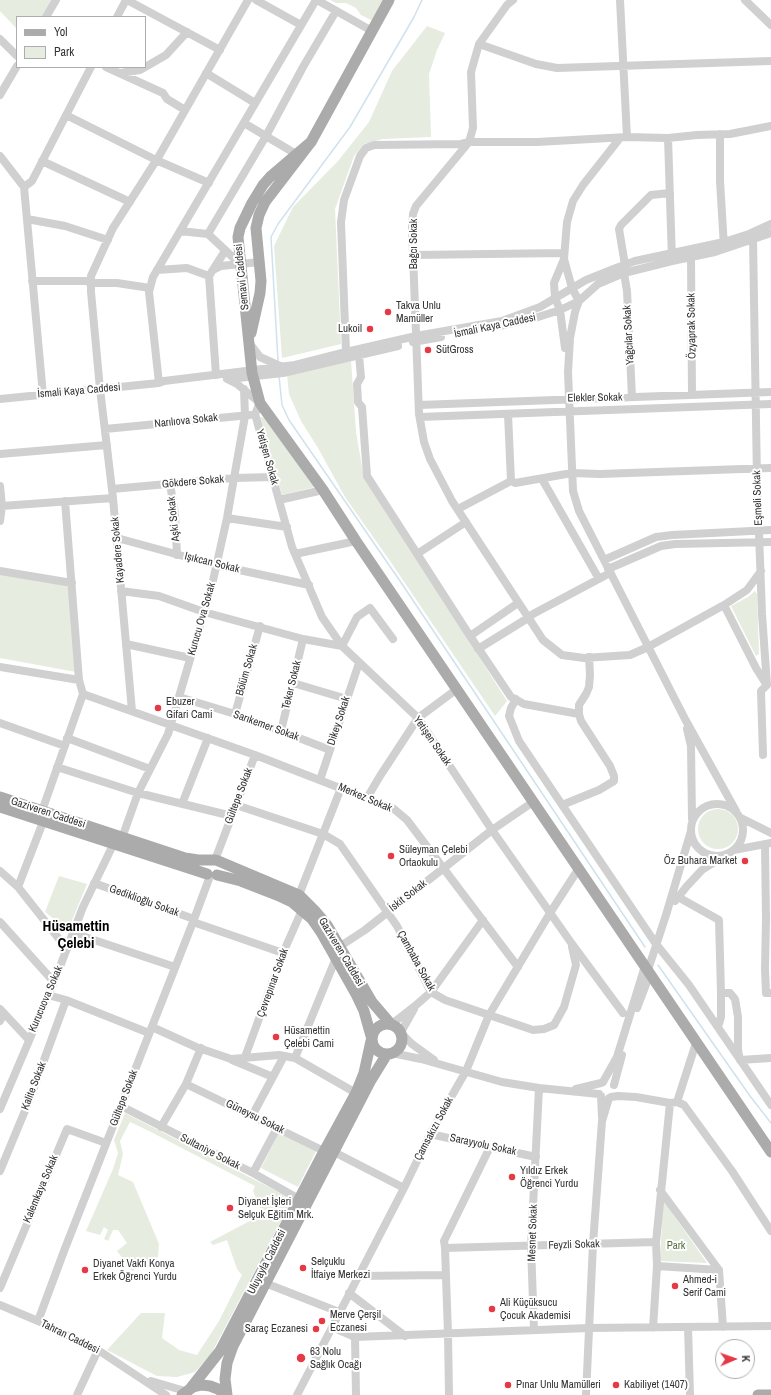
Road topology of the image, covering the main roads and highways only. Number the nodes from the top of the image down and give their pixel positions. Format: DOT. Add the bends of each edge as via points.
graph roads {
  1 [pos="389,0"];
  2 [pos="311,142"];
  3 [pos="249,343"];
  4 [pos="0,797"];
  5 [pos="0,807"];
  6 [pos="42,816"];
  7 [pos="118,841"];
  8 [pos="215,860"];
  9 [pos="211,875"];
  10 [pos="338,952"];
  11 [pos="391,1024"];
  12 [pos="372,1039"];
  13 [pos="389,1054"];
  14 [pos="329,1152"];
  15 [pos="771,1152"];
  16 [pos="185,1392"];
  17 [pos="227,1395"];
  18 [pos="758,1395"];
  19 [pos="771,1395"];
  1 -- 2 [label="main road, Semavi Caddesi"];
  2 -- 3 [label="main road, Semavi Caddesi" via="264,202 259,215 256,228 260,293"];
  2 -- 3 [label="main road, Semavi Caddesi" via="263,185 240,228 240,264"];
  3 -- 15 [label="main road, Semavi Caddesi" via="261,414 323,490"];
  4 -- 6 [label="main road, Gaziveren Caddesi"];
  5 -- 6 [label="main road, Gaziveren Caddesi"];
  6 -- 7 [label="main road, Gaziveren Caddesi"];
  7 -- 8 [label="main road, Gaziveren Caddesi" via="185,858"];
  7 -- 9 [label="main road, Gaziveren Caddesi"];
  8 -- 9 [label="main road" via="208,861 205,866"];
  8 -- 10 [label="main road, Gaziveren Caddesi" via="299,895 323,921"];
  9 -- 10 [label="main road, Gaziveren Caddesi" via="241,881 292,902 312,919"];
  10 -- 11 [label="main road, Gaziveren Caddesi" via="372,1002"];
  10 -- 12 [label="main road, Gaziveren Caddesi" via="364,1011"];
  11 -- 12 [label="main road" via="380,1024 373,1031"];
  11 -- 13 [label="main road" via="396,1026 402,1039 399,1048"];
  12 -- 13 [label="main road" via="377,1050"];
  12 -- 14 [label="main road, Uluyayla Caddesi" via="364,1073"];
  13 -- 14 [label="main road, Uluyayla Caddesi"];
  14 -- 16 [label="main road, Uluyayla Caddesi" via="299,1199 220,1351"];
  14 -- 17 [label="main road, Uluyayla Caddesi" via="233,1346 225,1379"];
  16 -- 17 [label="main road" via="193,1386 202,1385 218,1389"];
  18 -- 19 [label="main road"];
}
